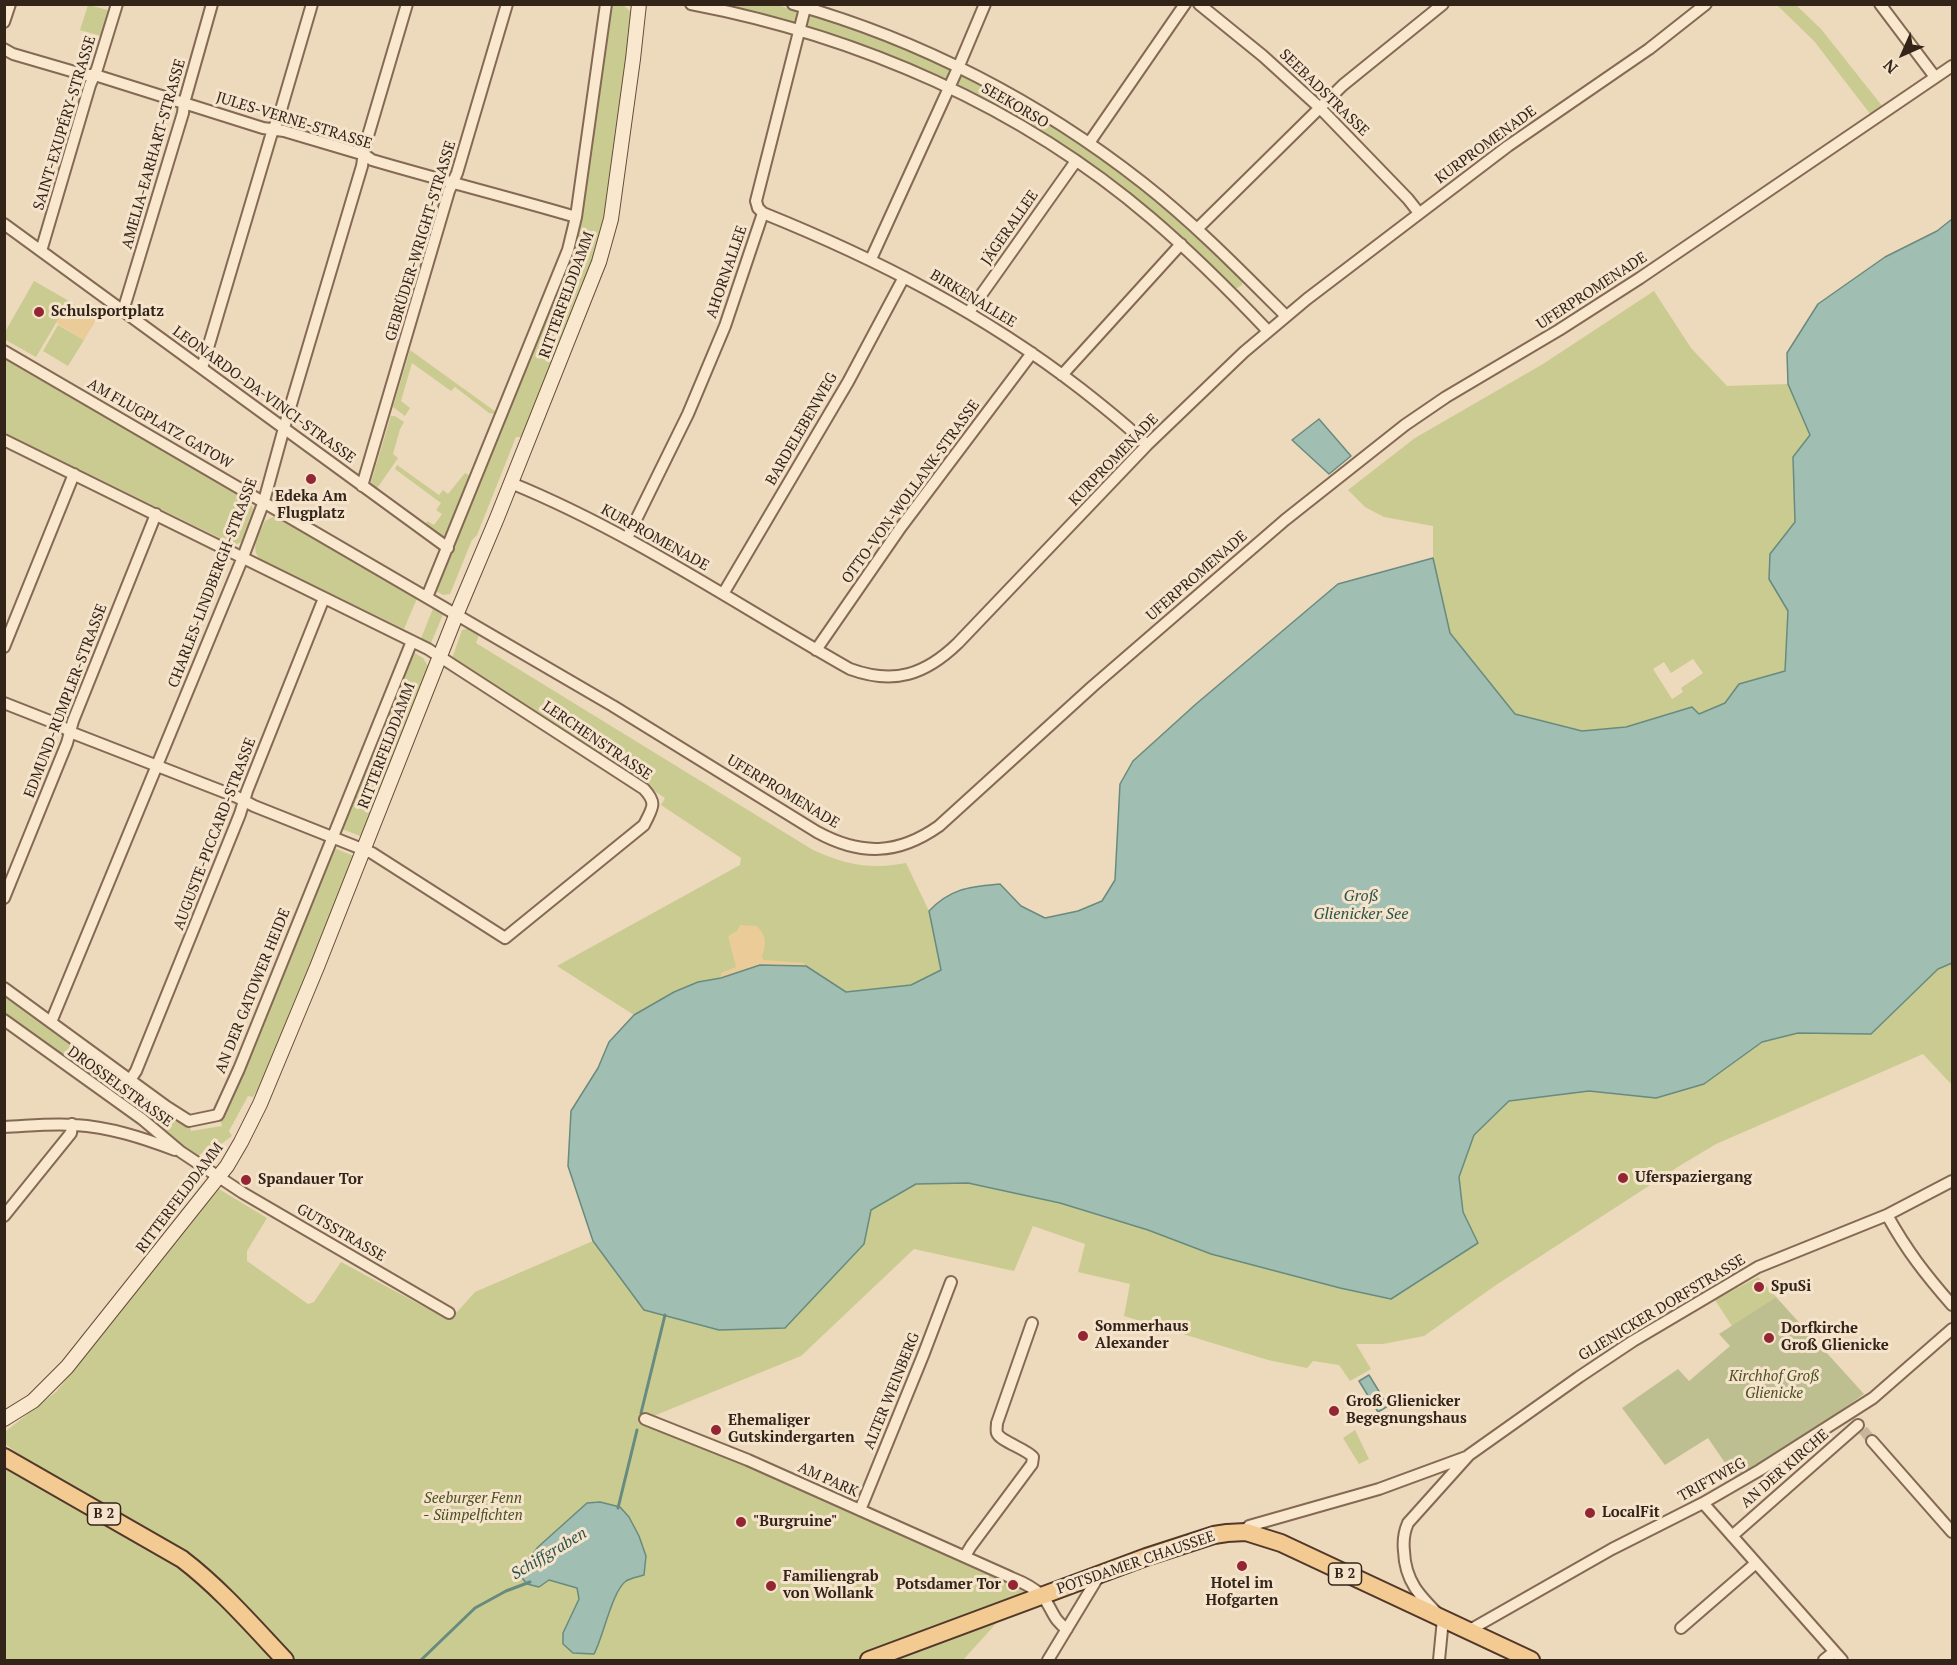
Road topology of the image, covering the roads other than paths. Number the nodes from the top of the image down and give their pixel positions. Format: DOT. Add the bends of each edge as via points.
graph roads {
  1 [pos="10,4"];
  2 [pos="117,4"];
  3 [pos="212,4"];
  4 [pos="312,4"];
  5 [pos="407,4"];
  6 [pos="507,4"];
  7 [pos="606,4"];
  8 [pos="639,4"];
  9 [pos="691,4"];
  10 [pos="793,4"];
  11 [pos="985,4"];
  12 [pos="1185,4"];
  13 [pos="1443,4"];
  14 [pos="1707,4"];
  15 [pos="1880,4"];
  16 [pos="806,6"];
  17 [pos="1204,6"];
  18 [pos="4,22"];
  19 [pos="800,29"];
  20 [pos="4,49"];
  21 [pos="1953,66"];
  22 [pos="958,68"];
  23 [pos="95,75"];
  24 [pos="1935,77"];
  25 [pos="949,87"];
  26 [pos="184,103"];
  27 [pos="1319,107"];
  28 [pos="273,129"];
  29 [pos="1089,143"];
  30 [pos="365,155"];
  31 [pos="1076,161"];
  32 [pos="453,182"];
  33 [pos="763,213"];
  34 [pos="1419,213"];
  35 [pos="576,218"];
  36 [pos="4,224"];
  37 [pos="1197,229"];
  38 [pos="1181,244"];
  39 [pos="41,251"];
  40 [pos="871,259"];
  41 [pos="904,277"];
  42 [pos="123,311"];
  43 [pos="969,312"];
  44 [pos="1286,316"];
  45 [pos="1268,331"];
  46 [pos="4,351"];
  47 [pos="1032,353"];
  48 [pos="202,368"];
  49 [pos="1062,375"];
  50 [pos="284,428"];
  51 [pos="4,440"];
  52 [pos="1147,445"];
  53 [pos="74,474"];
  54 [pos="511,483"];
  55 [pos="362,486"];
  56 [pos="264,501"];
  57 [pos="156,514"];
  58 [pos="627,538"];
  59 [pos="448,548"];
  60 [pos="243,557"];
  61 [pos="723,594"];
  62 [pos="427,597"];
  63 [pos="324,598"];
  64 [pos="457,613"];
  65 [pos="412,641"];
  66 [pos="4,647"];
  67 [pos="816,650"];
  68 [pos="439,656"];
  69 [pos="4,703"];
  70 [pos="70,732"];
  71 [pos="157,766"];
  72 [pos="244,801"];
  73 [pos="332,837"];
  74 [pos="364,849"];
  75 [pos="4,898"];
  76 [pos="4,988"];
  77 [pos="4,1020"];
  78 [pos="51,1022"];
  79 [pos="130,1080"];
  80 [pos="72,1124"];
  81 [pos="4,1127"];
  82 [pos="181,1152"];
  83 [pos="219,1176"];
  84 [pos="1953,1181"];
  85 [pos="1887,1215"];
  86 [pos="4,1216"];
  87 [pos="951,1282"];
  88 [pos="1953,1305"];
  89 [pos="449,1313"];
  90 [pos="1032,1323"];
  91 [pos="1953,1329"];
  92 [pos="1849,1414"];
  93 [pos="4,1419"];
  94 [pos="645,1419"];
  95 [pos="1872,1441"];
  96 [pos="1469,1455"];
  97 [pos="4,1457"];
  98 [pos="1703,1503"];
  99 [pos="860,1510"];
  100 [pos="1246,1532"];
  101 [pos="1953,1532"];
  102 [pos="1732,1536"];
  103 [pos="966,1556"];
  104 [pos="1756,1563"];
  105 [pos="1100,1574"];
  106 [pos="1042,1595"];
  107 [pos="1443,1619"];
  108 [pos="1681,1628"];
  109 [pos="1067,1629"];
  110 [pos="1468,1631"];
  111 [pos="1834,1652"];
  112 [pos="285,1660"];
  113 [pos="869,1660"];
  114 [pos="1048,1660"];
  115 [pos="1439,1660"];
  116 [pos="1531,1660"];
  117 [pos="1824,1660"];
  118 [pos="1842,1660"];
  1 -- 18 [label="street"];
  2 -- 23 [label="street, SAINT-EXUPÉRY-STRASSE"];
  3 -- 26 [label="street, AMELIA-EARHART-STRASSE"];
  4 -- 28 [label="street"];
  5 -- 30 [label="street, CHARLES-LINDBERGH-STRASSE"];
  6 -- 32 [label="street, GEBRÜDER-WRIGHT-STRASSE"];
  7 -- 35 [label="street, RITTERFELDDAMM"];
  8 -- 54 [label="main road, RITTERFELDDAMM" via="606,242"];
  9 -- 19 [label="street, SEEKORSO"];
  10 -- 16 [label="street, SEEKORSO"];
  11 -- 22 [label="street"];
  12 -- 29 [label="street"];
  13 -- 27 [label="street"];
  14 -- 34 [label="street, KURPROMENADE"];
  15 -- 24 [label="street"];
  16 -- 19 [label="street, AHORNALLEE"];
  16 -- 22 [label="street, SEEKORSO"];
  17 -- 27 [label="street, SEEBADSTRASSE"];
  19 -- 25 [label="street, SEEKORSO"];
  19 -- 33 [label="street, AHORNALLEE" via="756,201"];
  20 -- 23 [label="street, JULES-VERNE-STRASSE"];
  21 -- 24 [label="street, UFERPROMENADE"];
  22 -- 25 [label="street"];
  22 -- 29 [label="street, SEEKORSO" via="1025,102"];
  23 -- 26 [label="street, JULES-VERNE-STRASSE"];
  23 -- 39 [label="street, SAINT-EXUPÉRY-STRASSE"];
  24 -- 64 [label="street, UFERPROMENADE" via="1640,278 1405,425 1285,520 939,826 906,845 871,850 829,839"];
  25 -- 31 [label="street, SEEKORSO"];
  25 -- 40 [label="street"];
  26 -- 28 [label="street, JULES-VERNE-STRASSE"];
  26 -- 42 [label="street, AMELIA-EARHART-STRASSE"];
  27 -- 34 [label="street, SEEBADSTRASSE"];
  27 -- 37 [label="street"];
  28 -- 30 [label="street, JULES-VERNE-STRASSE"];
  28 -- 48 [label="street"];
  29 -- 37 [label="street, SEEKORSO"];
  30 -- 32 [label="street, JULES-VERNE-STRASSE"];
  30 -- 50 [label="street, CHARLES-LINDBERGH-STRASSE"];
  31 -- 38 [label="street, SEEKORSO"];
  31 -- 43 [label="street, JÄGERALLEE"];
  32 -- 35 [label="street, JULES-VERNE-STRASSE"];
  32 -- 55 [label="street, GEBRÜDER-WRIGHT-STRASSE"];
  33 -- 40 [label="street, BIRKENALLEE"];
  33 -- 58 [label="street, AHORNALLEE" via="725,326 688,414"];
  34 -- 44 [label="street, KURPROMENADE"];
  35 -- 59 [label="street, RITTERFELDDAMM" via="568,250"];
  36 -- 39 [label="street, LEONARDO-DA-VINCI-STRASSE"];
  37 -- 44 [label="street, SEEKORSO"];
  38 -- 45 [label="street, SEEKORSO"];
  38 -- 49 [label="street"];
  39 -- 42 [label="street, LEONARDO-DA-VINCI-STRASSE"];
  40 -- 41 [label="street, BIRKENALLEE"];
  41 -- 43 [label="street, BIRKENALLEE"];
  41 -- 61 [label="street, BARDELEBENWEG" via="848,382"];
  42 -- 48 [label="street, LEONARDO-DA-VINCI-STRASSE"];
  43 -- 47 [label="street, BIRKENALLEE"];
  44 -- 45 [label="street, KURPROMENADE"];
  45 -- 52 [label="street, KURPROMENADE"];
  46 -- 56 [label="street, AM FLUGPLATZ GATOW"];
  47 -- 49 [label="street, BIRKENALLEE"];
  47 -- 67 [label="street, OTTO-VON-WOLLANK-STRASSE" via="901,527"];
  48 -- 50 [label="street, LEONARDO-DA-VINCI-STRASSE"];
  49 -- 52 [label="street, BIRKENALLEE"];
  50 -- 55 [label="street, LEONARDO-DA-VINCI-STRASSE"];
  50 -- 56 [label="street, CHARLES-LINDBERGH-STRASSE"];
  51 -- 53 [label="street"];
  52 -- 67 [label="street, KURPROMENADE" via="958,644 934,664 900,676 874,676 850,669"];
  53 -- 57 [label="street"];
  53 -- 66 [label="street"];
  54 -- 58 [label="street, KURPROMENADE"];
  54 -- 64 [label="main road, RITTERFELDDAMM"];
  55 -- 59 [label="street, LEONARDO-DA-VINCI-STRASSE"];
  56 -- 60 [label="street, CHARLES-LINDBERGH-STRASSE"];
  56 -- 62 [label="street, AM FLUGPLATZ GATOW"];
  57 -- 60 [label="street"];
  57 -- 70 [label="street, EDMUND-RUMPLER-STRASSE"];
  58 -- 61 [label="street, KURPROMENADE"];
  59 -- 62 [label="street, RITTERFELDDAMM"];
  60 -- 63 [label="street"];
  60 -- 71 [label="street, CHARLES-LINDBERGH-STRASSE"];
  61 -- 67 [label="street, KURPROMENADE"];
  62 -- 64 [label="street, AM FLUGPLATZ GATOW"];
  63 -- 65 [label="street"];
  63 -- 72 [label="street, AUGUSTE-PICCARD-STRASSE"];
  64 -- 68 [label="main road, RITTERFELDDAMM"];
  65 -- 68 [label="street"];
  65 -- 73 [label="street, AN DER GATOWER HEIDE"];
  68 -- 74 [label="main road, RITTERFELDDAMM"];
  68 -- 74 [label="street, LERCHENSTRASSE" via="644,789 653,806 644,825 505,938"];
  69 -- 70 [label="street"];
  70 -- 71 [label="street"];
  70 -- 75 [label="street, EDMUND-RUMPLER-STRASSE"];
  71 -- 72 [label="street"];
  71 -- 78 [label="street, CHARLES-LINDBERGH-STRASSE"];
  72 -- 73 [label="street"];
  72 -- 79 [label="street, AUGUSTE-PICCARD-STRASSE"];
  73 -- 74 [label="street"];
  73 -- 79 [label="street, AN DER GATOWER HEIDE" via="218,1115 189,1121"];
  74 -- 83 [label="main road, RITTERFELDDAMM" via="260,1104"];
  76 -- 78 [label="street, AN DER GATOWER HEIDE"];
  77 -- 82 [label="street, DROSSELSTRASSE" via="142,1119"];
  78 -- 79 [label="street, AN DER GATOWER HEIDE"];
  80 -- 81 [label="street"];
  80 -- 82 [label="street" via="118,1131"];
  80 -- 86 [label="street" via="71,1133"];
  82 -- 83 [label="street, DROSSELSTRASSE"];
  83 -- 89 [label="street, GUTSSTRASSE"];
  83 -- 93 [label="main road, RITTERFELDDAMM" via="67,1367 33,1401"];
  84 -- 85 [label="street, GLIENICKER DORFSTRASSE"];
  85 -- 88 [label="street" via="1923,1272"];
  85 -- 96 [label="street, GLIENICKER DORFSTRASSE" via="1758,1267 1606,1359"];
  87 -- 99 [label="street, ALTER WEINBERG"];
  90 -- 103 [label="street" via="997,1423 997,1433 1034,1457"];
  91 -- 92 [label="street, TRIFTWEG"];
  92 -- 98 [label="street, TRIFTWEG"];
  92 -- 102 [label="street, AN DER KIRCHE" via="1860,1428"];
  94 -- 99 [label="street, AM PARK"];
  95 -- 101 [label="street"];
  96 -- 100 [label="street, GLIENICKER DORFSTRASSE" via="1379,1489 1249,1526"];
  96 -- 107 [label="street, GLIENICKER DORFSTRASSE" via="1406,1529 1404,1564 1411,1584"];
  97 -- 112 [label="main road, B 2" via="182,1559"];
  98 -- 102 [label="street"];
  98 -- 110 [label="street, TRIFTWEG" via="1611,1549"];
  99 -- 103 [label="street, AM PARK"];
  100 -- 105 [label="main road, POTSDAMER CHAUSSEE / B 2" via="1214,1535"];
  100 -- 107 [label="main road, POTSDAMER CHAUSSEE / B 2" via="1281,1543"];
  102 -- 104 [label="street"];
  103 -- 106 [label="street, AM PARK"];
  104 -- 108 [label="street"];
  104 -- 111 [label="street"];
  105 -- 106 [label="main road, POTSDAMER CHAUSSEE / B 2"];
  105 -- 109 [label="street"];
  106 -- 109 [label="street" via="1059,1624"];
  106 -- 113 [label="main road, POTSDAMER CHAUSSEE / B 2"];
  107 -- 110 [label="main road, POTSDAMER CHAUSSEE / B 2"];
  107 -- 115 [label="street"];
  109 -- 114 [label="street"];
  110 -- 116 [label="main road, POTSDAMER CHAUSSEE / B 2"];
  111 -- 117 [label="street"];
  111 -- 118 [label="street"];
}
